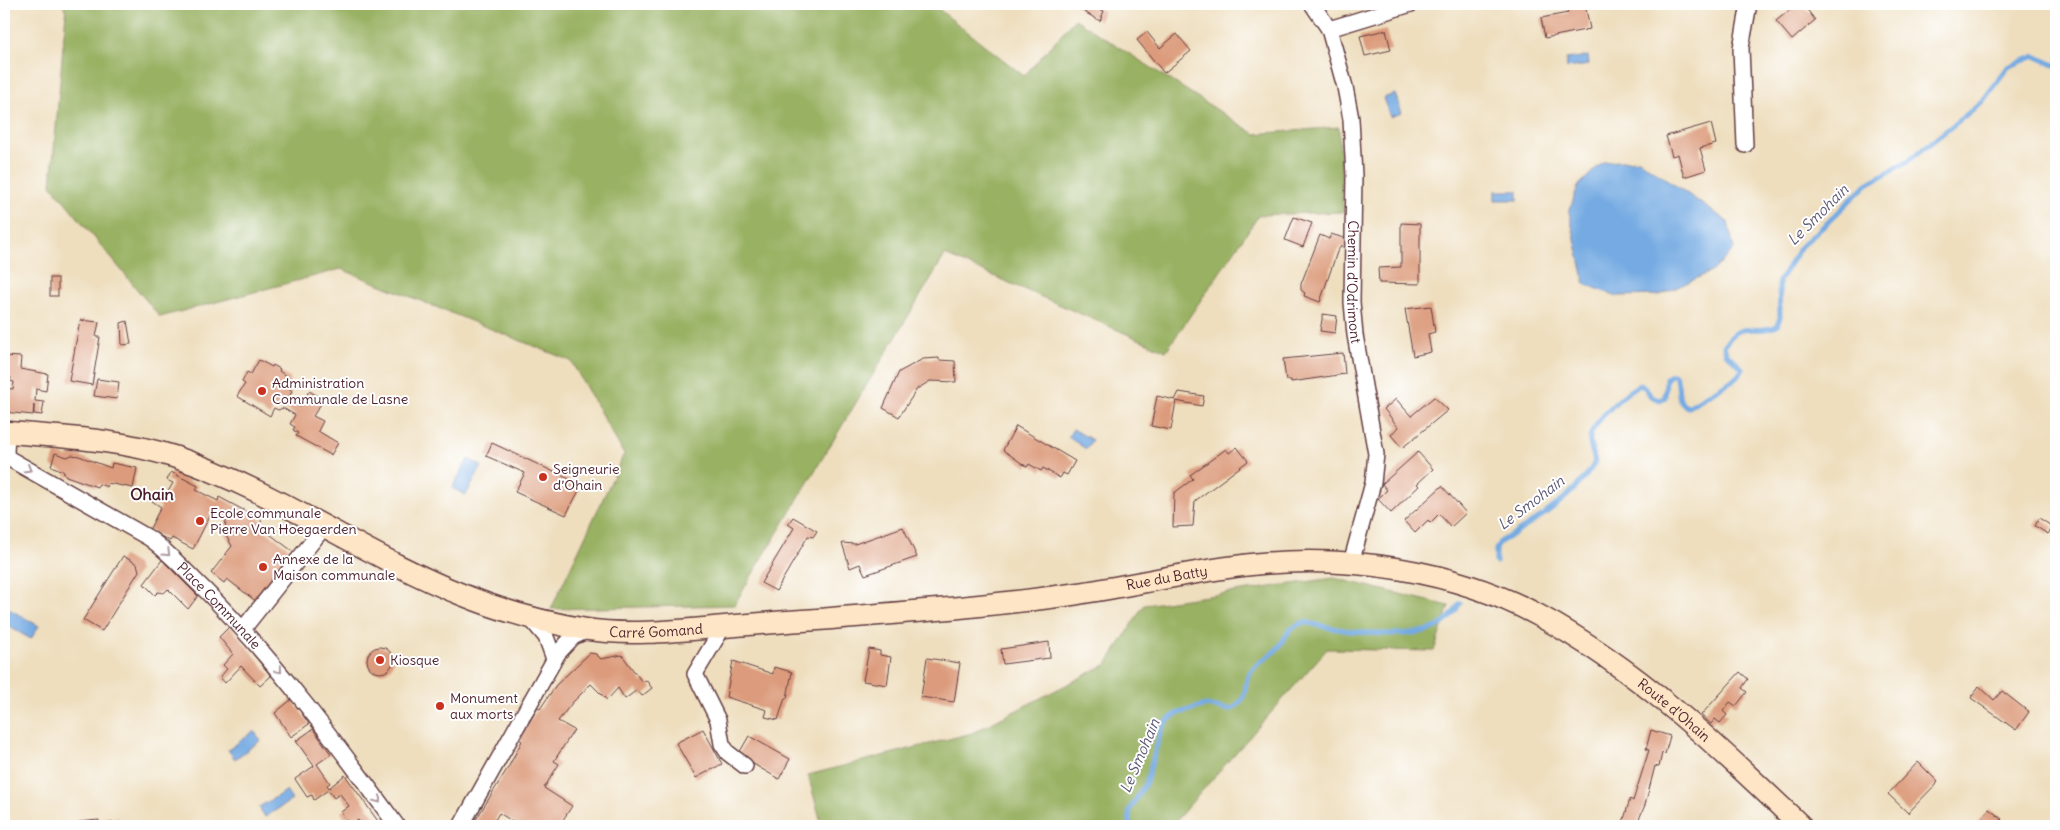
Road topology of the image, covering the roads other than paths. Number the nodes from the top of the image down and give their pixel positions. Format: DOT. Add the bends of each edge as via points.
graph roads {
  1 [pos="1312,4"];
  2 [pos="1411,4"];
  3 [pos="1749,4"];
  4 [pos="1329,29"];
  5 [pos="1745,145"];
  6 [pos="5,432"];
  7 [pos="324,526"];
  8 [pos="1351,563"];
  9 [pos="1535,613"];
  10 [pos="530,618"];
  11 [pos="793,621"];
  12 [pos="723,627"];
  13 [pos="243,629"];
  14 [pos="588,630"];
  15 [pos="554,659"];
  16 [pos="745,766"];
  17 [pos="398,826"];
  18 [pos="461,826"];
  19 [pos="1801,826"];
  1 -- 4 [label="street, Chemin d'Odrimont"];
  2 -- 4 [label="street"];
  3 -- 5 [label="street" via="1741,48"];
  4 -- 8 [label="street, Chemin d'Odrimont" via="1351,119 1354,176 1352,302 1376,454 1374,483"];
  6 -- 7 [label="main road" via="92,439 151,450 195,464"];
  6 -- 13 [label="street, Place Communale, one-way" via="8,458 149,538"];
  7 -- 10 [label="main road" via="462,595"];
  7 -- 13 [label="street"];
  8 -- 9 [label="main road, Rue du Batty" via="1444,579 1497,596"];
  8 -- 11 [label="main road, Rue du Batty" via="1254,564 1043,599"];
  9 -- 19 [label="main road, Route d'Ohain" via="1626,670"];
  10 -- 14 [label="main road"];
  10 -- 15 [label="street" via="546,637"];
  11 -- 12 [label="main road, Carré Gomand"];
  12 -- 14 [label="main road, Carré Gomand" via="644,632"];
  12 -- 16 [label="street, Carré Gomand" via="695,674 718,720 722,744"];
  13 -- 17 [label="street, Place Communale, one-way" via="289,681"];
  14 -- 15 [label="street" via="569,641"];
  15 -- 18 [label="street"];
}
